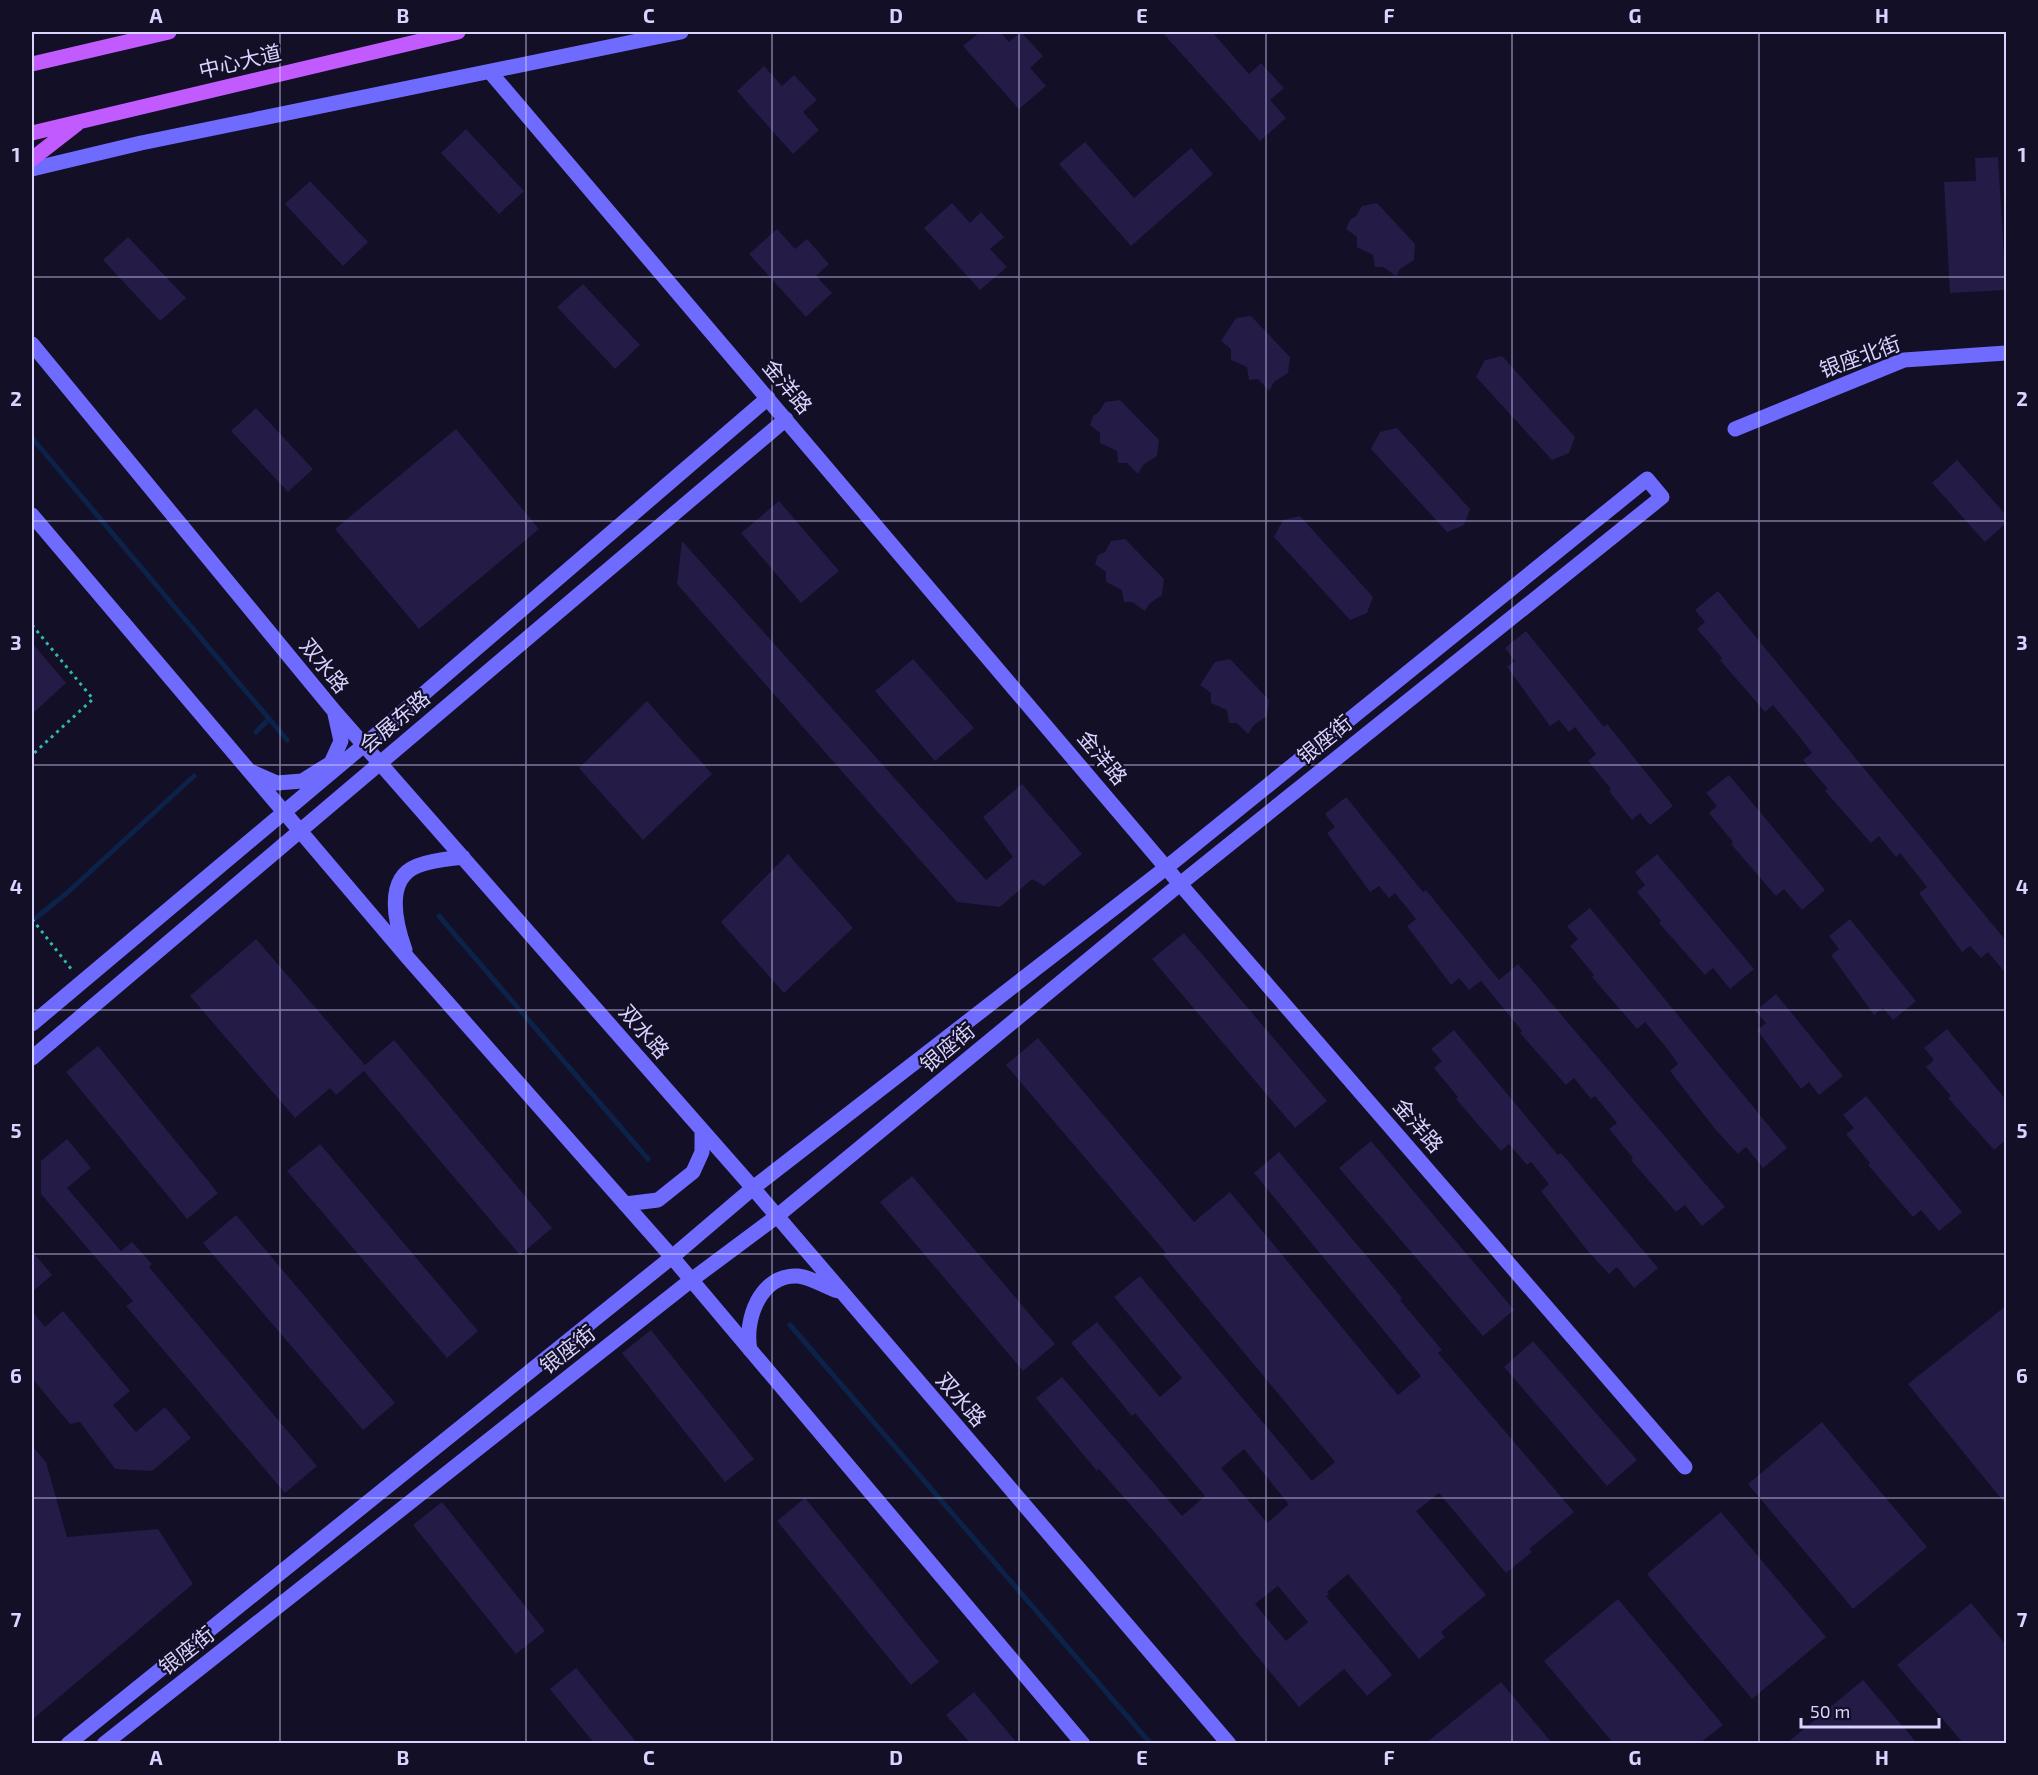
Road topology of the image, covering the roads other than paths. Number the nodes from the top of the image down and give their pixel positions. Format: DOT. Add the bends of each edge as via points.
graph roads {
  1 [pos="169,32"];
  2 [pos="458,32"];
  3 [pos="681,32"];
  4 [pos="32,64"];
  5 [pos="490,72"];
  6 [pos="81,121"];
  7 [pos="32,133"];
  8 [pos="32,159"];
  9 [pos="32,169"];
  10 [pos="32,344"];
  11 [pos="2007,353"];
  12 [pos="768,398"];
  13 [pos="786,419"];
  14 [pos="1735,429"];
  15 [pos="32,515"];
  16 [pos="335,712"];
  17 [pos="364,745"];
  18 [pos="380,762"];
  19 [pos="246,769"];
  20 [pos="283,813"];
  21 [pos="300,830"];
  22 [pos="463,857"];
  23 [pos="1167,867"];
  24 [pos="1180,884"];
  25 [pos="408,958"];
  26 [pos="32,1024"];
  27 [pos="32,1058"];
  28 [pos="702,1130"];
  29 [pos="753,1188"];
  30 [pos="625,1204"];
  31 [pos="776,1217"];
  32 [pos="672,1257"];
  33 [pos="690,1281"];
  34 [pos="841,1292"];
  35 [pos="751,1353"];
  36 [pos="1685,1467"];
  37 [pos="68,1743"];
  38 [pos="104,1743"];
  39 [pos="1083,1743"];
  40 [pos="1229,1743"];
  1 -- 4 [label="main road"];
  2 -- 6 [label="main road, 中心大道"];
  3 -- 5 [label="main road"];
  5 -- 9 [label="main road"];
  5 -- 12 [label="main road, 金洋路"];
  6 -- 7 [label="main road, 中心大道"];
  6 -- 8 [label="main road"];
  10 -- 16 [label="main road, 双水路"];
  11 -- 14 [label="main road, 银座北街" via="1904,360"];
  12 -- 13 [label="main road, 金洋路"];
  12 -- 17 [label="main road, 会展东路"];
  13 -- 18 [label="main road, 会展东路"];
  13 -- 23 [label="main road, 金洋路"];
  15 -- 19 [label="main road"];
  16 -- 17 [label="main road, 双水路"];
  16 -- 19 [label="main road" via="341,741 331,763 302,781 277,783"];
  17 -- 18 [label="main road, 双水路"];
  17 -- 20 [label="main road, 会展东路"];
  18 -- 21 [label="main road, 会展东路"];
  18 -- 22 [label="main road, 双水路"];
  19 -- 20 [label="main road"];
  20 -- 21 [label="main road"];
  20 -- 26 [label="main road, 会展东路"];
  21 -- 25 [label="main road"];
  21 -- 27 [label="main road, 会展东路"];
  22 -- 25 [label="main road" via="415,867 398,885 394,909"];
  22 -- 28 [label="main road, 双水路"];
  23 -- 24 [label="main road, 金洋路"];
  23 -- 24 [label="main road, 银座街" via="1647,478 1662,497"];
  23 -- 29 [label="main road, 银座街"];
  24 -- 31 [label="main road, 银座街"];
  24 -- 36 [label="main road, 金洋路"];
  25 -- 30 [label="main road"];
  28 -- 29 [label="main road, 双水路"];
  28 -- 30 [label="main road" via="702,1152 693,1172 658,1200"];
  29 -- 31 [label="main road, 双水路"];
  29 -- 32 [label="main road, 银座街"];
  30 -- 32 [label="main road"];
  31 -- 33 [label="main road, 银座街"];
  31 -- 34 [label="main road, 双水路"];
  32 -- 33 [label="main road"];
  32 -- 37 [label="main road, 银座街"];
  33 -- 35 [label="main road"];
  33 -- 38 [label="main road, 银座街"];
  34 -- 35 [label="main road" via="797,1276 776,1282 755,1301 747,1333"];
  34 -- 40 [label="main road, 双水路"];
  35 -- 39 [label="main road"];
}
